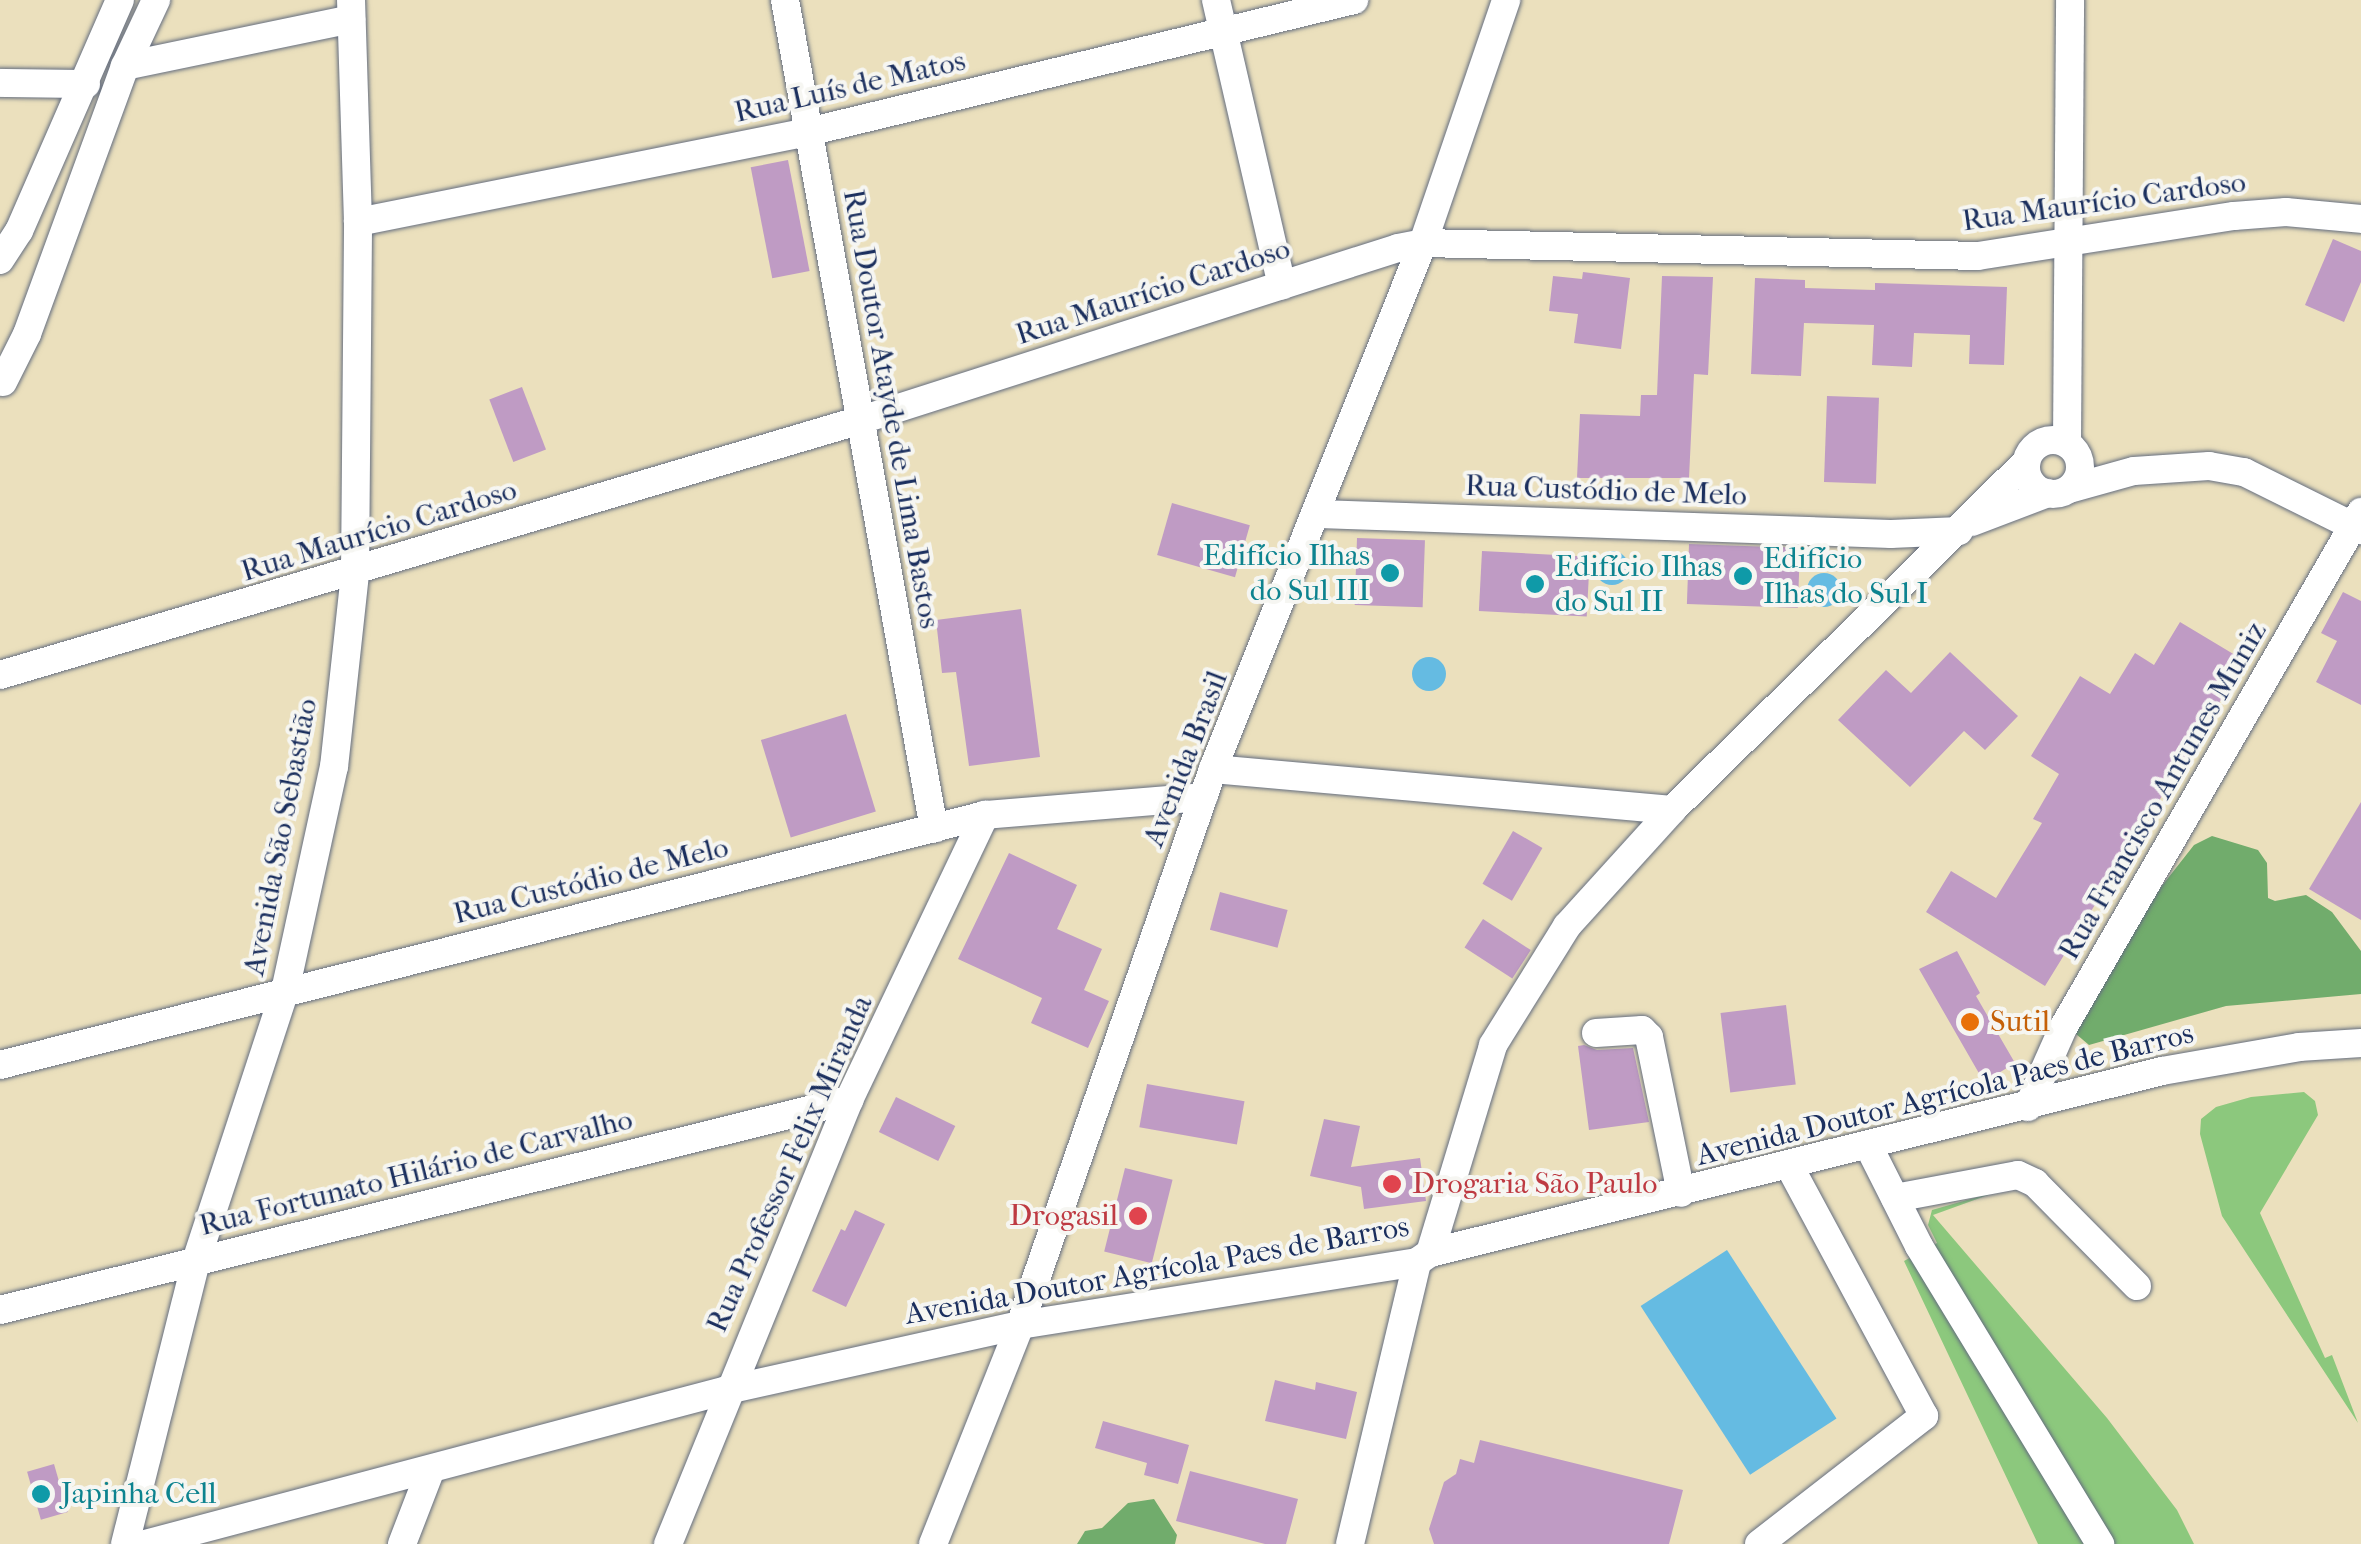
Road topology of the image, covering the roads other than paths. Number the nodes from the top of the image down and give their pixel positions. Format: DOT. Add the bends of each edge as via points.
graph roads {
  1 [pos="120,0"];
  2 [pos="156,0"];
  3 [pos="785,0"];
  4 [pos="1216,0"];
  5 [pos="1354,0"];
  6 [pos="1506,0"];
  7 [pos="2070,0"];
  8 [pos="351,10"];
  9 [pos="1223,31"];
  10 [pos="125,66"];
  11 [pos="0,83"];
  12 [pos="86,84"];
  13 [pos="808,132"];
  14 [pos="2361,220"];
  15 [pos="358,222"];
  16 [pos="2072,241"];
  17 [pos="1424,243"];
  18 [pos="0,261"];
  19 [pos="47,281"];
  20 [pos="1282,286"];
  21 [pos="14,332"];
  22 [pos="1,382"];
  23 [pos="2068,396"];
  24 [pos="861,420"];
  25 [pos="2073,452"];
  26 [pos="2031,453"];
  27 [pos="2134,471"];
  28 [pos="2058,491"];
  29 [pos="1319,514"];
  30 [pos="2359,523"];
  31 [pos="1962,528"];
  32 [pos="1891,534"];
  33 [pos="1927,562"];
  34 [pos="355,573"];
  35 [pos="0,675"];
  36 [pos="1213,769"];
  37 [pos="1204,797"];
  38 [pos="1672,810"];
  39 [pos="985,815"];
  40 [pos="934,829"];
  41 [pos="285,991"];
  42 [pos="1596,1033"];
  43 [pos="2361,1043"];
  44 [pos="0,1066"];
  45 [pos="848,1100"];
  46 [pos="2028,1107"];
  47 [pos="1868,1145"];
  48 [pos="1788,1165"];
  49 [pos="1681,1193"];
  50 [pos="1895,1198"];
  51 [pos="1424,1258"];
  52 [pos="196,1261"];
  53 [pos="2136,1286"];
  54 [pos="0,1310"];
  55 [pos="1020,1325"];
  56 [pos="728,1390"];
  57 [pos="431,1469"];
  58 [pos="124,1544"];
  59 [pos="145,1544"];
  60 [pos="402,1544"];
  61 [pos="668,1544"];
  62 [pos="933,1544"];
  63 [pos="1350,1544"];
  64 [pos="1759,1544"];
  65 [pos="2100,1544"];
  1 -- 12 [label="street"];
  2 -- 10 [label="street"];
  3 -- 13 [label="street, Rua Doutor Atayde de Lima Bastos"];
  4 -- 9 [label="street"];
  5 -- 9 [label="street, Rua Luís de Matos"];
  6 -- 17 [label="street, Avenida Brasil"];
  7 -- 16 [label="street"];
  8 -- 10 [label="street"];
  8 -- 15 [label="street, Avenida São Sebastião"];
  9 -- 13 [label="street, Rua Luís de Matos"];
  9 -- 20 [label="street"];
  10 -- 19 [label="street"];
  11 -- 12 [label="street"];
  12 -- 18 [label="street"];
  13 -- 15 [label="street, Rua Luís de Matos"];
  13 -- 24 [label="street, Rua Doutor Atayde de Lima Bastos"];
  14 -- 16 [label="street, Rua Maurício Cardoso" via="2286,212"];
  15 -- 34 [label="street, Avenida São Sebastião"];
  16 -- 17 [label="street, Rua Maurício Cardoso" via="1978,256"];
  16 -- 23 [label="street"];
  17 -- 20 [label="street, Rua Maurício Cardoso"];
  17 -- 29 [label="street, Avenida Brasil"];
  18 -- 19 [label="street" via="23,264"];
  19 -- 21 [label="street"];
  20 -- 24 [label="street, Rua Maurício Cardoso"];
  21 -- 22 [label="street"];
  23 -- 25 [label="street"];
  23 -- 26 [label="street"];
  24 -- 34 [label="street, Rua Maurício Cardoso"];
  24 -- 40 [label="street, Rua Doutor Atayde de Lima Bastos"];
  25 -- 26 [label="street" via="2047,440"];
  25 -- 27 [label="street"];
  25 -- 28 [label="street" via="2080,471"];
  26 -- 28 [label="street" via="2030,482"];
  26 -- 31 [label="street"];
  27 -- 28 [label="street"];
  27 -- 30 [label="street" via="2208,466 2244,472"];
  28 -- 31 [label="street"];
  29 -- 32 [label="street, Rua Custódio de Melo"];
  29 -- 36 [label="street, Avenida Brasil"];
  30 -- 46 [label="street, Rua Francisco Antunes Muniz" via="2063,1028"];
  31 -- 32 [label="street, Rua Custódio de Melo"];
  31 -- 33 [label="street"];
  32 -- 33 [label="street"];
  33 -- 38 [label="street"];
  34 -- 35 [label="street, Rua Maurício Cardoso"];
  34 -- 41 [label="street, Avenida São Sebastião" via="334,767"];
  36 -- 37 [label="street, Avenida Brasil"];
  36 -- 38 [label="street"];
  37 -- 39 [label="street, Rua Custódio de Melo"];
  37 -- 55 [label="street, Avenida Brasil"];
  38 -- 51 [label="street" via="1566,926 1494,1045"];
  39 -- 40 [label="street, Rua Custódio de Melo"];
  39 -- 45 [label="street, Rua Professor Felix Miranda"];
  40 -- 41 [label="street, Rua Custódio de Melo"];
  41 -- 44 [label="street, Rua Custódio de Melo"];
  41 -- 52 [label="street, Avenida São Sebastião"];
  42 -- 49 [label="street" via="1642,1030 1648,1037"];
  43 -- 46 [label="street, Avenida Doutor Agrícola Paes de Barros" via="2162,1071"];
  45 -- 52 [label="street, Rua Fortunato Hilário de Carvalho"];
  45 -- 56 [label="street, Rua Professor Felix Miranda"];
  46 -- 47 [label="street, Avenida Doutor Agrícola Paes de Barros"];
  47 -- 48 [label="street, Avenida Doutor Agrícola Paes de Barros"];
  47 -- 50 [label="street"];
  48 -- 49 [label="street, Avenida Doutor Agrícola Paes de Barros"];
  48 -- 64 [label="street" via="1924,1416"];
  49 -- 51 [label="street, Avenida Doutor Agrícola Paes de Barros"];
  50 -- 53 [label="street" via="2018,1175 2034,1182"];
  50 -- 65 [label="street"];
  51 -- 55 [label="street, Avenida Doutor Agrícola Paes de Barros"];
  51 -- 63 [label="street"];
  52 -- 54 [label="street, Rua Fortunato Hilário de Carvalho"];
  52 -- 58 [label="street, Avenida São Sebastião"];
  55 -- 56 [label="street, Avenida Doutor Agrícola Paes de Barros"];
  55 -- 62 [label="street, Avenida Brasil"];
  56 -- 57 [label="street, Avenida Doutor Agrícola Paes de Barros"];
  56 -- 61 [label="street, Rua Professor Felix Miranda"];
  57 -- 59 [label="street, Avenida Doutor Agrícola Paes de Barros"];
  57 -- 60 [label="street"];
}
